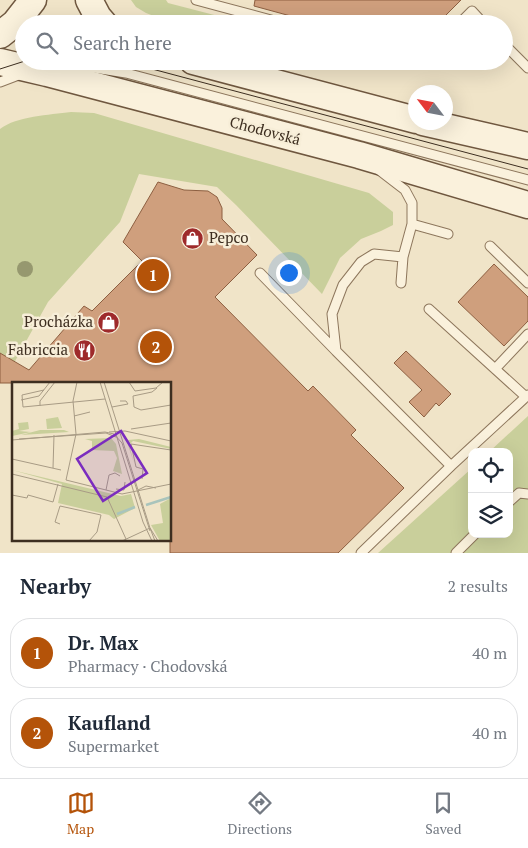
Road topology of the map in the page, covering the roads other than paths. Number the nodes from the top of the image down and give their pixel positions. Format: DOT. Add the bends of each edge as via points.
graph roads {
  1 [pos="33,0"];
  2 [pos="89,0"];
  3 [pos="196,0"];
  4 [pos="20,15"];
  5 [pos="97,15"];
  6 [pos="252,15"];
  7 [pos="513,53"];
  8 [pos="0,62"];
  9 [pos="15,66"];
  10 [pos="528,68"];
  11 [pos="32,70"];
  12 [pos="40,70"];
  13 [pos="107,70"];
  14 [pos="228,70"];
  15 [pos="36,71"];
  16 [pos="0,82"];
  17 [pos="408,118"];
  18 [pos="453,129"];
  19 [pos="528,146"];
  20 [pos="359,155"];
  21 [pos="528,180"];
  22 [pos="528,205"];
  23 [pos="412,224"];
  24 [pos="448,234"];
  25 [pos="490,246"];
  26 [pos="403,257"];
  27 [pos="260,272"];
  28 [pos="401,283"];
  29 [pos="528,283"];
  30 [pos="429,309"];
  31 [pos="528,334"];
  32 [pos="336,351"];
  33 [pos="495,369"];
  34 [pos="527,396"];
  35 [pos="451,466"];
  36 [pos="528,494"];
  37 [pos="513,498"];
  38 [pos="471,538"];
  39 [pos="361,553"];
  40 [pos="456,553"];
  1 -- 4 [label="main road"];
  2 -- 5 [label="main road"];
  3 -- 6 [label="lane"];
  7 -- 10 [label="lane"];
  8 -- 9 [label="main road, Chodovská"];
  11 -- 15 [label="main road, Chodovská"];
  12 -- 15 [label="lane"];
  13 -- 21 [label="lane"];
  14 -- 17 [label="main road"];
  15 -- 16 [label="lane"];
  15 -- 20 [label="main road, Chodovská"];
  18 -- 19 [label="main road"];
  20 -- 22 [label="main road, Chodovská"];
  20 -- 23 [label="lane" via="405,190 412,203"];
  23 -- 24 [label="lane"];
  23 -- 26 [label="lane"];
  25 -- 29 [label="lane"];
  26 -- 28 [label="lane"];
  26 -- 32 [label="lane" via="374,254 361,262 343,285 332,314"];
  27 -- 32 [label="lane"];
  30 -- 33 [label="lane"];
  31 -- 33 [label="lane"];
  32 -- 35 [label="lane"];
  33 -- 34 [label="lane"];
  34 -- 35 [label="lane"];
  35 -- 39 [label="lane"];
  36 -- 37 [label="lane" via="518,493"];
  38 -- 40 [label="lane"];
}
